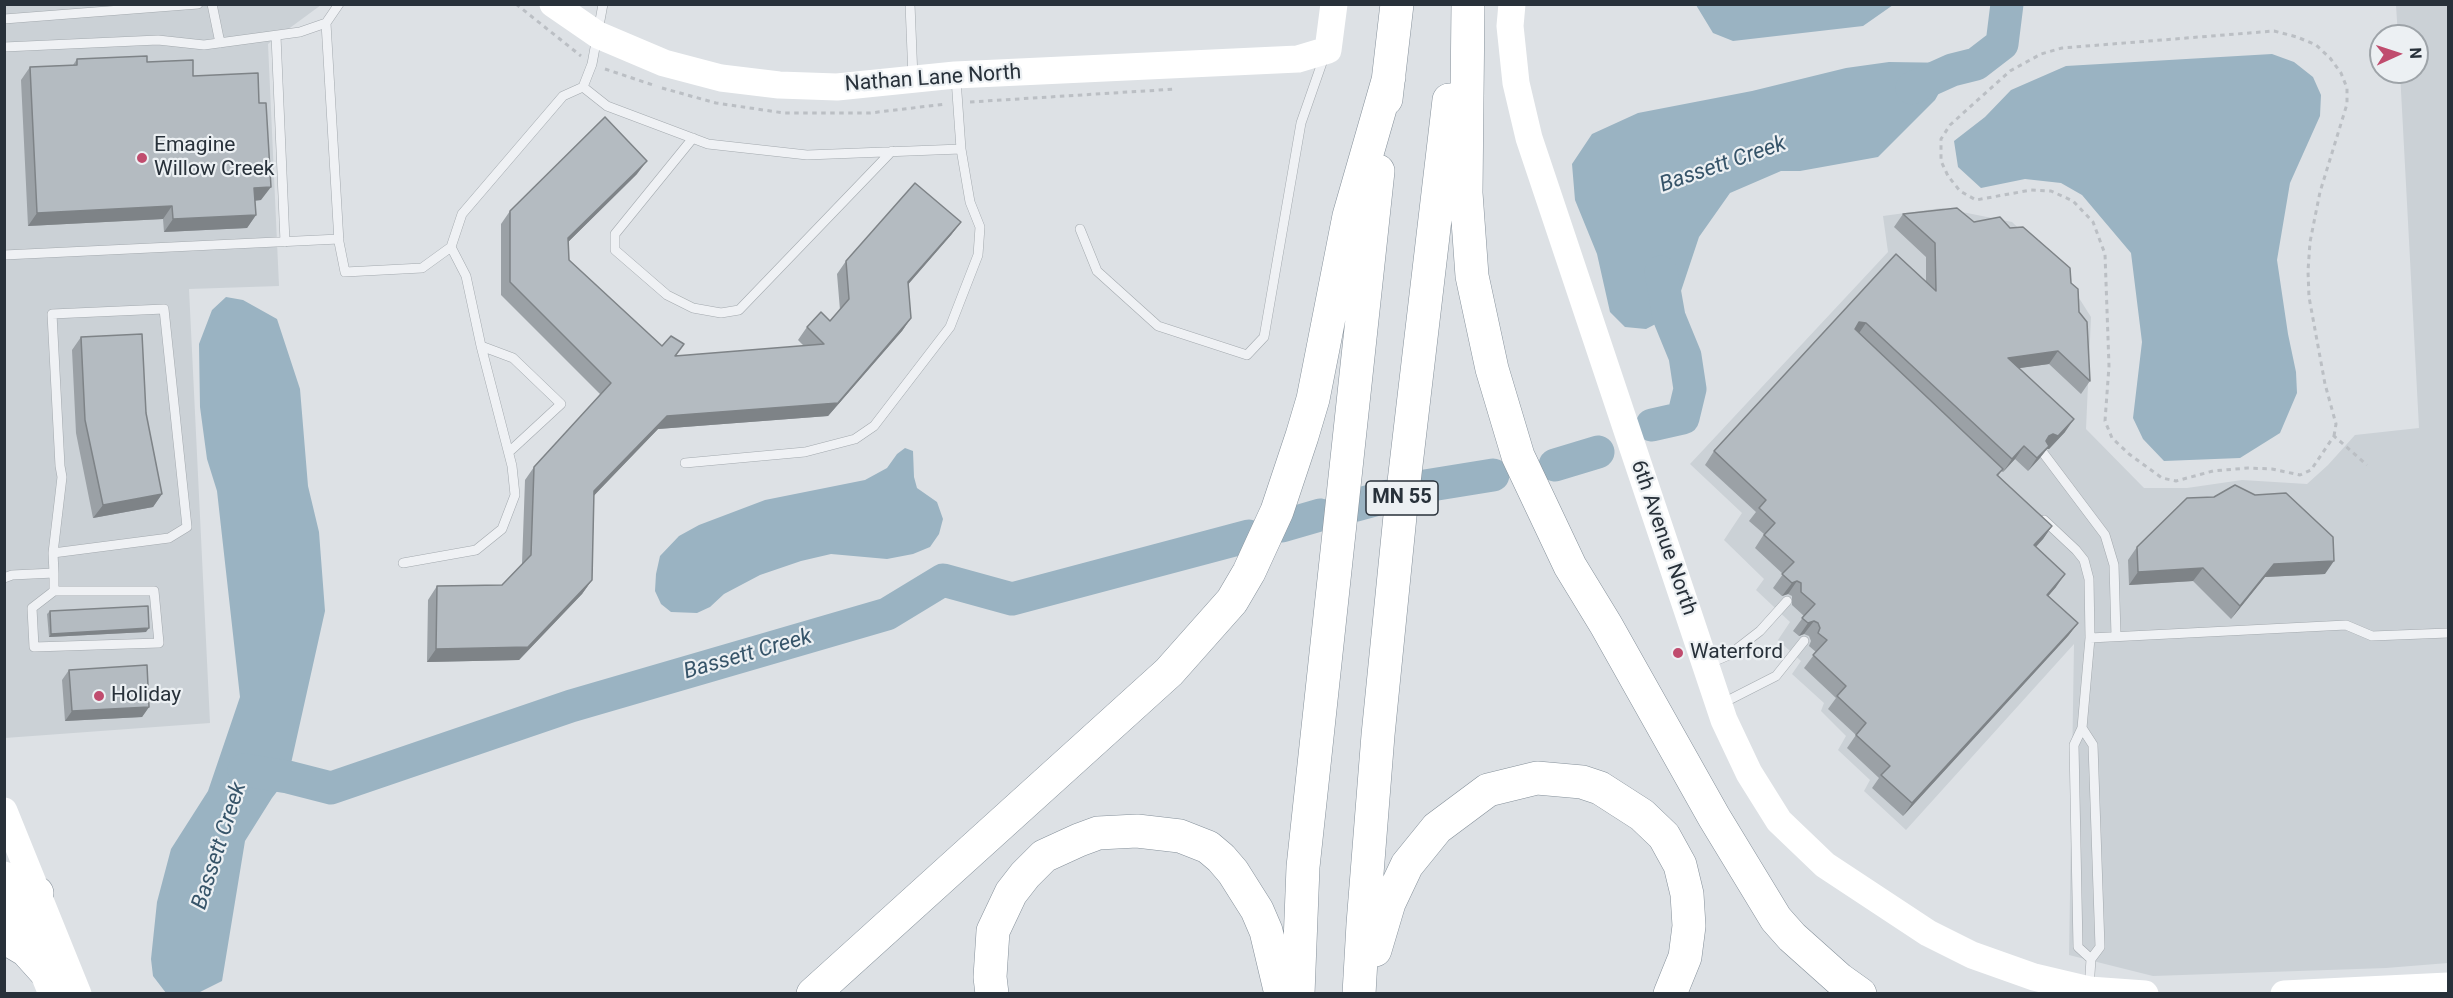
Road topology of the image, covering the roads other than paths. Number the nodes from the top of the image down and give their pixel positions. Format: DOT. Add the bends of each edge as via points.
graph roads {
  1 [pos="198,4"];
  2 [pos="212,4"];
  3 [pos="339,4"];
  4 [pos="553,4"];
  5 [pos="603,4"];
  6 [pos="910,4"];
  7 [pos="1334,4"];
  8 [pos="1397,4"];
  9 [pos="1458,4"];
  10 [pos="1468,4"];
  11 [pos="1512,4"];
  12 [pos="4,19"];
  13 [pos="326,23"];
  14 [pos="598,34"];
  15 [pos="276,36"];
  16 [pos="220,43"];
  17 [pos="4,47"];
  18 [pos="1328,50"];
  19 [pos="956,75"];
  20 [pos="1389,77"];
  21 [pos="913,78"];
  22 [pos="584,87"];
  23 [pos="693,138"];
  24 [pos="961,148"];
  25 [pos="892,151"];
  26 [pos="1080,229"];
  27 [pos="339,239"];
  28 [pos="285,242"];
  29 [pos="452,247"];
  30 [pos="4,255"];
  31 [pos="481,346"];
  32 [pos="509,452"];
  33 [pos="2044,454"];
  34 [pos="685,462"];
  35 [pos="2033,509"];
  36 [pos="53,553"];
  37 [pos="403,563"];
  38 [pos="54,573"];
  39 [pos="7,576"];
  40 [pos="54,591"];
  41 [pos="1787,601"];
  42 [pos="2448,633"];
  43 [pos="2116,636"];
  44 [pos="2090,638"];
  45 [pos="1804,641"];
  46 [pos="1706,665"];
  47 [pos="1719,705"];
  48 [pos="2082,728"];
  49 [pos="4,811"];
  50 [pos="15,889"];
  51 [pos="4,938"];
  52 [pos="2091,959"];
  53 [pos="48,982"];
  54 [pos="2448,986"];
  55 [pos="2089,990"];
  56 [pos="78,993"];
  57 [pos="813,993"];
  58 [pos="992,993"];
  59 [pos="1281,993"];
  60 [pos="1298,993"];
  61 [pos="1359,993"];
  62 [pos="1367,993"];
  63 [pos="1670,993"];
  64 [pos="1860,993"];
  65 [pos="2145,993"];
  66 [pos="2284,993"];
  1 -- 12 [label="lane"];
  2 -- 16 [label="lane"];
  3 -- 13 [label="lane"];
  4 -- 14 [label="street, Nathan Lane North"];
  5 -- 14 [label="lane"];
  6 -- 21 [label="lane"];
  7 -- 18 [label="street"];
  8 -- 20 [label="highway, MN 55"];
  9 -- 61 [label="highway, MN 55" via="1400,516"];
  10 -- 64 [label="highway" via="1466,193 1472,276 1492,369 1518,456 1570,566 1776,919 1839,979"];
  11 -- 46 [label="street, 6th Avenue North" via="1510,26 1516,83 1529,138"];
  13 -- 15 [label="lane"];
  13 -- 27 [label="lane"];
  14 -- 21 [label="street, Nathan Lane North" via="664,63 721,78 837,87"];
  14 -- 22 [label="lane"];
  15 -- 16 [label="lane"];
  15 -- 28 [label="lane"];
  16 -- 17 [label="lane" via="158,40"];
  18 -- 19 [label="street, Nathan Lane North" via="1298,59"];
  18 -- 26 [label="lane" via="1301,123 1264,337 1247,355 1158,326 1097,271"];
  19 -- 21 [label="street, Nathan Lane North"];
  19 -- 24 [label="lane"];
  20 -- 57 [label="highway" via="1349,216 1313,399 1302,436 1277,511 1232,601 1169,672"];
  20 -- 60 [label="highway, MN 55" via="1305,843"];
  22 -- 23 [label="lane" via="607,106"];
  22 -- 29 [label="lane" via="563,96 462,214"];
  23 -- 25 [label="lane" via="708,144 807,155"];
  23 -- 25 [label="lane" via="615,234 615,250 667,295 693,308 722,313 744,304"];
  24 -- 25 [label="lane"];
  24 -- 34 [label="lane" via="970,202 980,227 978,255 950,327 874,426 855,439 805,452"];
  27 -- 28 [label="lane"];
  27 -- 29 [label="lane" via="345,272 422,268"];
  28 -- 30 [label="lane"];
  29 -- 31 [label="lane" via="466,276"];
  31 -- 32 [label="lane"];
  31 -- 32 [label="lane" via="513,358 561,404"];
  32 -- 37 [label="lane" via="515,495 502,529 476,550"];
  33 -- 43 [label="lane" via="2105,535 2114,565"];
  35 -- 44 [label="lane" via="2084,560 2089,579"];
  36 -- 36 [label="lane" via="62,477 52,314 164,309 187,527 169,538"];
  36 -- 38 [label="lane"];
  38 -- 39 [label="lane"];
  38 -- 40 [label="lane"];
  40 -- 40 [label="lane" via="154,591 159,643 34,647 32,608"];
  41 -- 46 [label="lane" via="1760,632 1729,655"];
  42 -- 43 [label="lane" via="2372,636 2346,625"];
  43 -- 44 [label="lane"];
  44 -- 48 [label="lane"];
  45 -- 47 [label="lane" via="1776,676"];
  46 -- 47 [label="street, 6th Avenue North"];
  47 -- 55 [label="street, 6th Avenue North" via="1749,773 1779,821 1825,865 1928,933 1972,955 2034,977"];
  48 -- 52 [label="lane" via="2093,745 2100,947"];
  48 -- 52 [label="lane" via="2074,745 2078,947"];
  49 -- 50 [label="street"];
  50 -- 53 [label="street"];
  50 -- 56 [label="street"];
  51 -- 53 [label="highway" via="26,950"];
  52 -- 55 [label="lane"];
  54 -- 66 [label="street"];
  55 -- 65 [label="street, 6th Avenue North"];
  58 -- 59 [label="highway" via="993,931 1011,893 1025,875 1044,856 1079,840 1098,833 1137,831 1180,836 1208,847 1221,858 1257,910"];
  62 -- 63 [label="highway" via="1389,903 1407,865 1426,840 1488,790 1550,778 1582,782 1615,796 1652,824 1671,849 1684,878 1689,926 1685,957"];
}
